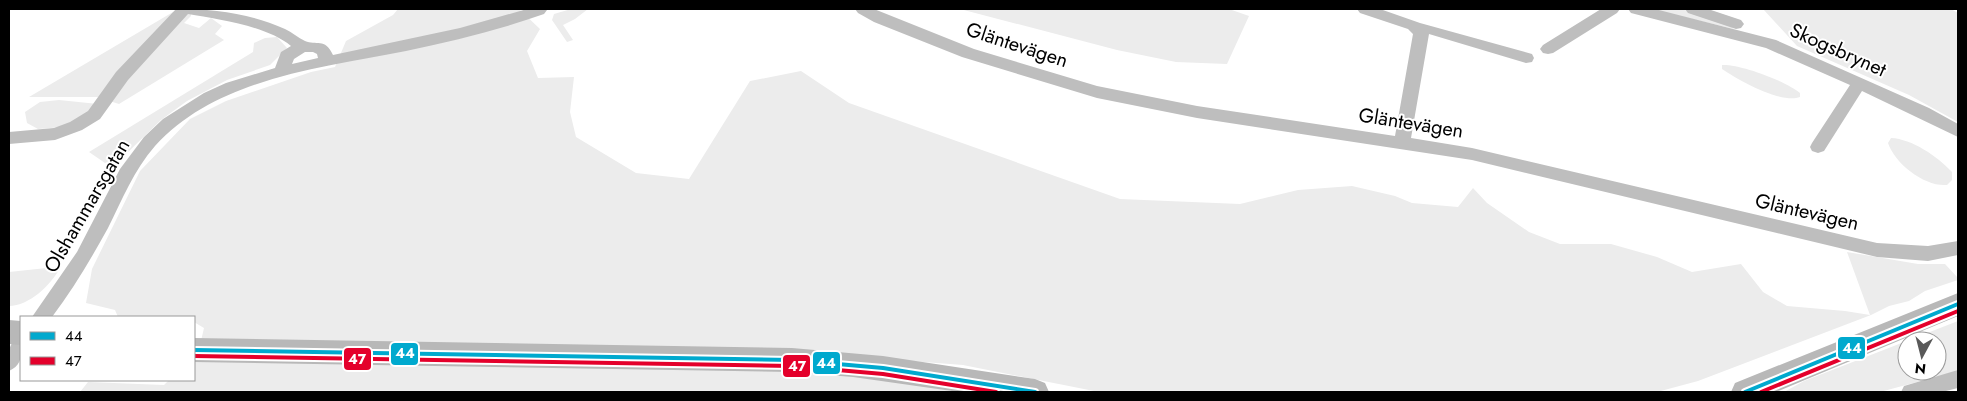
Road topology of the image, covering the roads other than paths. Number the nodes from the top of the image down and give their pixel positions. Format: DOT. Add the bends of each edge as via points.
graph roads {
  1 [pos="184,9"];
  2 [pos="544,9"];
  3 [pos="863,9"];
  4 [pos="1365,9"];
  5 [pos="1612,9"];
  6 [pos="1636,9"];
  7 [pos="1693,9"];
  8 [pos="1417,28"];
  9 [pos="1745,37"];
  10 [pos="302,47"];
  11 [pos="1548,49"];
  12 [pos="1526,58"];
  13 [pos="326,62"];
  14 [pos="282,72"];
  15 [pos="1858,83"];
  16 [pos="1958,132"];
  17 [pos="9,138"];
  18 [pos="1402,142"];
  19 [pos="1818,147"];
  20 [pos="1958,248"];
  21 [pos="1958,304"];
  22 [pos="42,316"];
  23 [pos="20,346"];
  24 [pos="195,350"];
  25 [pos="9,362"];
  26 [pos="1958,379"];
  27 [pos="1035,392"];
  28 [pos="1745,392"];
  29 [pos="1911,392"];
  1 -- 10 [label="street" via="210,12 280,32"];
  1 -- 17 [label="street" via="122,76 94,115 55,134"];
  2 -- 13 [label="street, Olshammarsgatan" via="463,33"];
  3 -- 18 [label="street, Gläntevägen" via="968,53 1097,92 1212,114"];
  4 -- 8 [label="street"];
  5 -- 11 [label="street"];
  6 -- 9 [label="street, Skogsbrynet"];
  7 -- 9 [label="street" via="1738,25 1746,33"];
  8 -- 12 [label="street"];
  8 -- 18 [label="street" via="1422,38"];
  9 -- 15 [label="street, Skogsbrynet" via="1802,56"];
  10 -- 13 [label="street" via="321,49"];
  10 -- 14 [label="street" via="287,56"];
  13 -- 14 [label="street, Olshammarsgatan"];
  14 -- 22 [label="street, Olshammarsgatan" via="245,81 216,94 187,110 150,141 131,166 81,262"];
  15 -- 16 [label="street, Skogsbrynet" via="1923,112"];
  15 -- 19 [label="street"];
  18 -- 20 [label="street, Gläntevägen" via="1472,154 1877,250 1926,255"];
  21 -- 28 [label="street"];
  23 -- 25 [label="street"];
  24 -- 27 [label="street" via="793,360 870,367"];
  26 -- 29 [label="street"];
}
